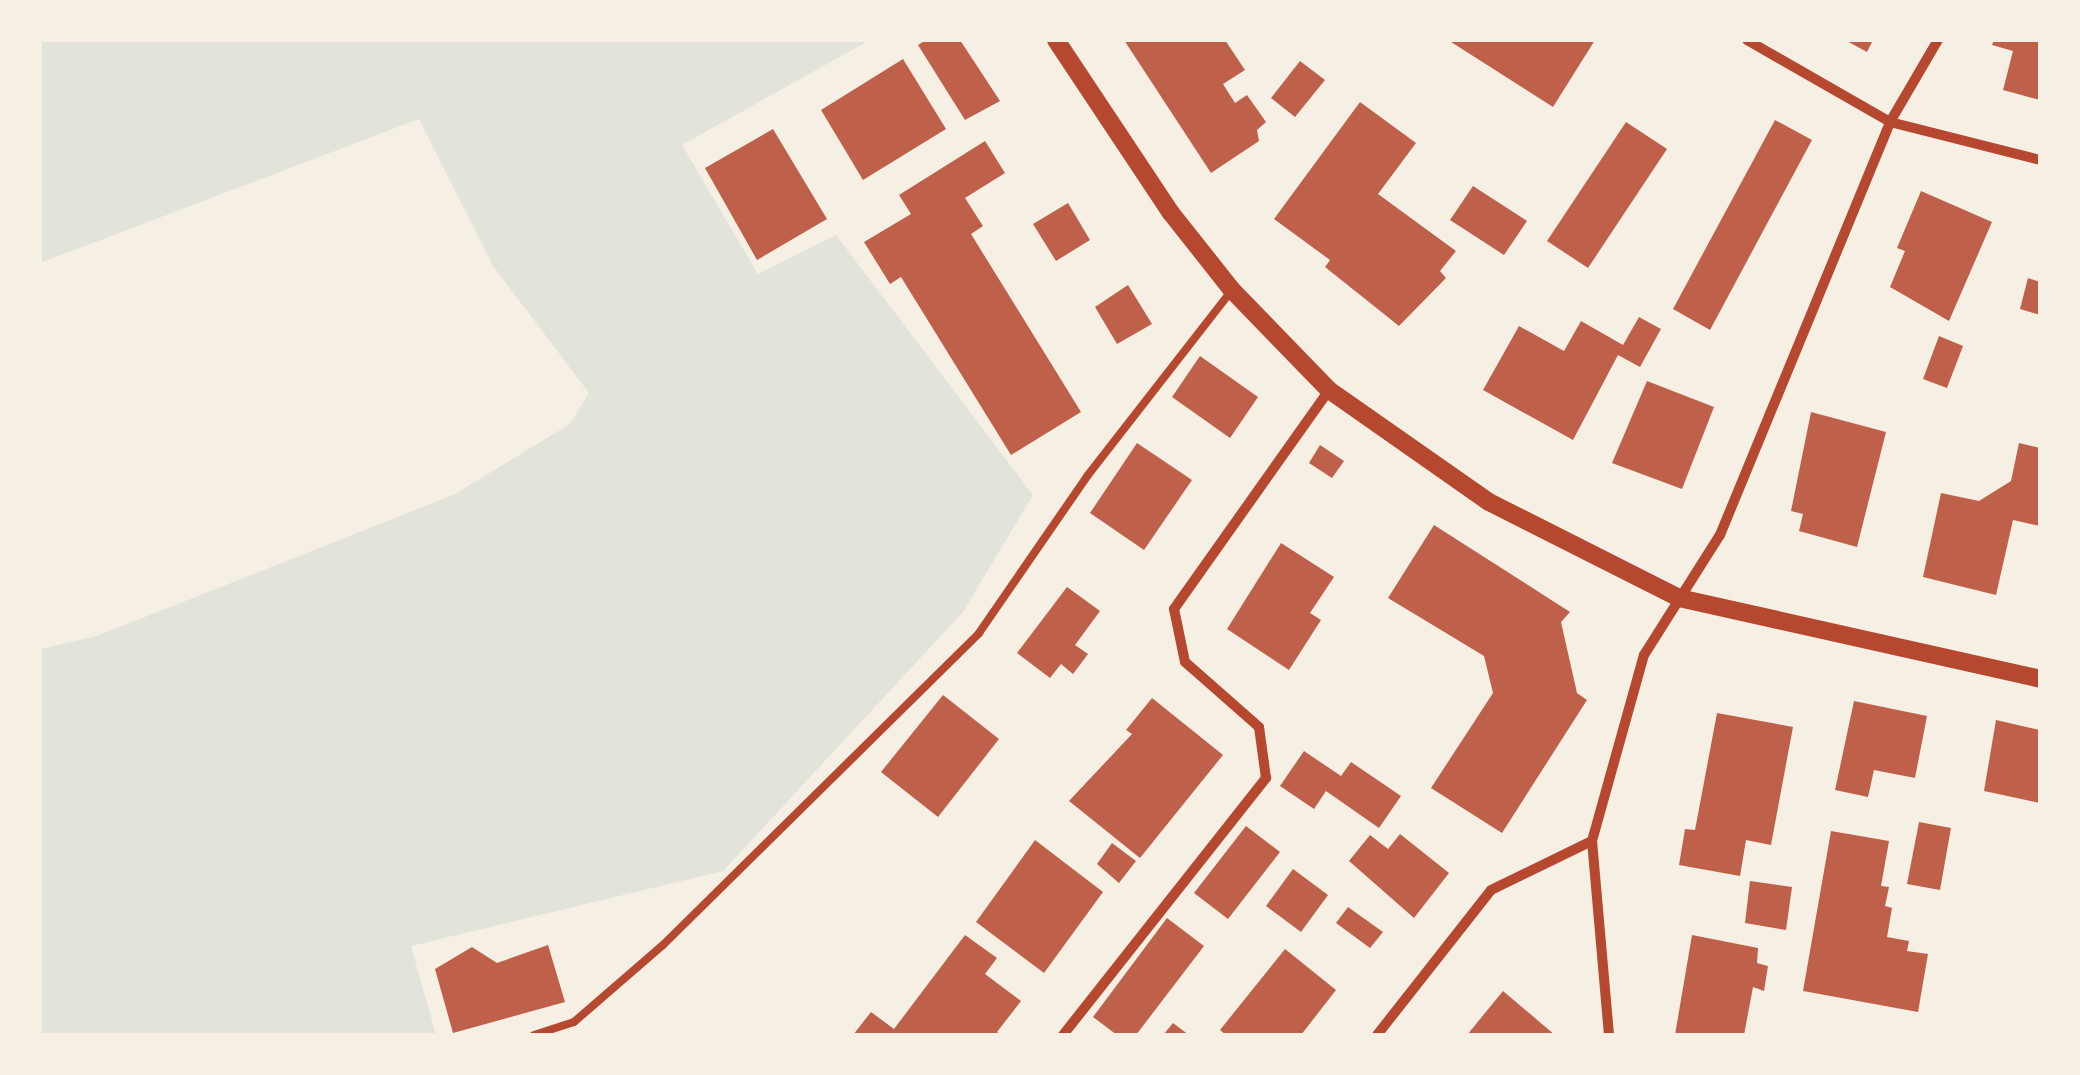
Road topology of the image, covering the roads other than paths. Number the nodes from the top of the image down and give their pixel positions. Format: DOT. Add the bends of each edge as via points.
graph roads {
  1 [pos="1056,40"];
  2 [pos="1747,40"];
  3 [pos="1938,40"];
  4 [pos="1890,122"];
  5 [pos="2040,160"];
  6 [pos="1232,290"];
  7 [pos="1323,383"];
  8 [pos="1679,598"];
  9 [pos="2040,679"];
  10 [pos="1592,841"];
  11 [pos="534,1035"];
  12 [pos="1063,1035"];
  13 [pos="1377,1035"];
  14 [pos="1609,1035"];
  1 -- 6 [label="street"];
  2 -- 4 [label="street"];
  3 -- 4 [label="street"];
  4 -- 5 [label="street"];
  4 -- 8 [label="street" via="1720,535"];
  6 -- 7 [label="street"];
  6 -- 11 [label="lane" via="1088,475 979,633 663,945 574,1022"];
  7 -- 8 [label="street" via="1489,502"];
  7 -- 12 [label="street" via="1174,608 1184,662 1258,727 1266,778"];
  8 -- 9 [label="street"];
  8 -- 10 [label="street" via="1644,655"];
  10 -- 13 [label="street" via="1491,890"];
  10 -- 14 [label="street"];
}
